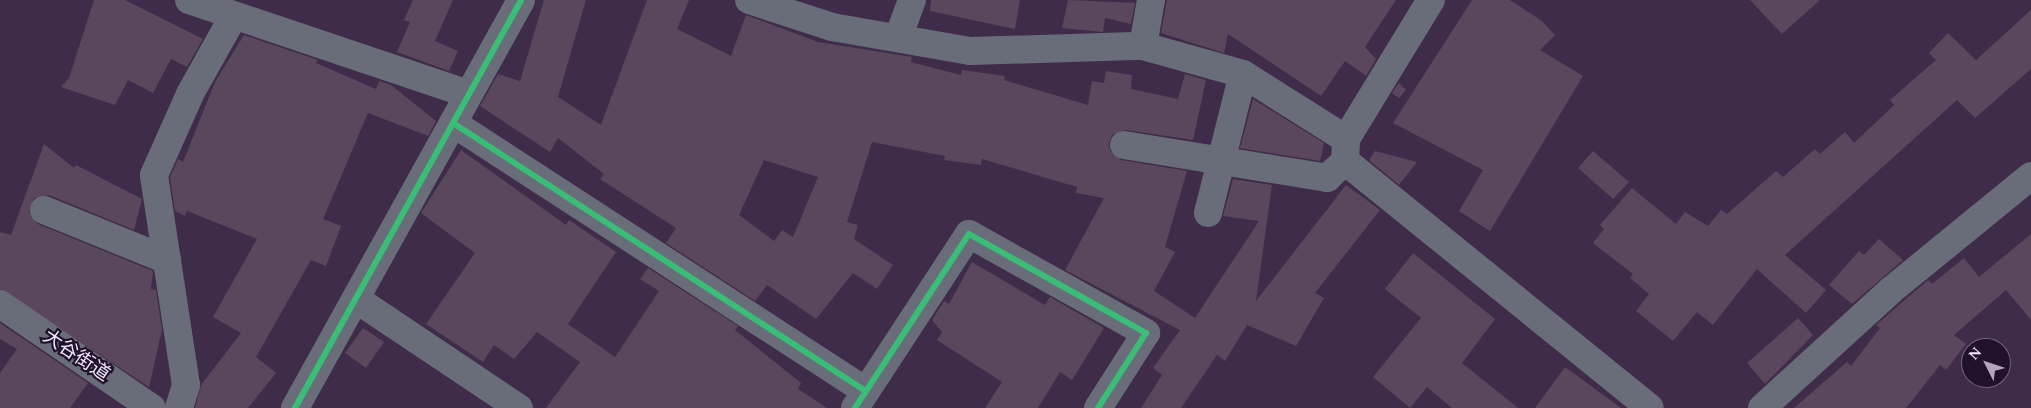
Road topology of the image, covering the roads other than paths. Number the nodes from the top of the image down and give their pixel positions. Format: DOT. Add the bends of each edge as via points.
graph roads {
  1 [pos="521,0"];
  2 [pos="750,0"];
  3 [pos="912,0"];
  4 [pos="1151,0"];
  5 [pos="1431,0"];
  6 [pos="210,7"];
  7 [pos="898,38"];
  8 [pos="1143,46"];
  9 [pos="1243,74"];
  10 [pos="468,94"];
  11 [pos="453,123"];
  12 [pos="1124,145"];
  13 [pos="1346,150"];
  14 [pos="1221,161"];
  15 [pos="2031,176"];
  16 [pos="44,210"];
  17 [pos="1208,213"];
  18 [pos="167,260"];
  19 [pos="356,299"];
  20 [pos="0,304"];
  21 [pos="860,400"];
  22 [pos="152,408"];
  23 [pos="179,408"];
  24 [pos="295,408"];
  25 [pos="519,408"];
  26 [pos="1098,408"];
  27 [pos="1650,408"];
  28 [pos="1762,408"];
  1 -- 10 [label="street"];
  2 -- 7 [label="street" via="832,27"];
  3 -- 7 [label="street"];
  4 -- 8 [label="street"];
  5 -- 13 [label="street"];
  6 -- 10 [label="street"];
  6 -- 18 [label="street" via="190,94 154,175"];
  7 -- 8 [label="street" via="970,52"];
  8 -- 9 [label="street"];
  9 -- 13 [label="street"];
  9 -- 14 [label="street"];
  10 -- 11 [label="street"];
  11 -- 19 [label="street"];
  11 -- 21 [label="street"];
  12 -- 14 [label="street"];
  13 -- 14 [label="street" via="1327,178"];
  13 -- 27 [label="street"];
  14 -- 17 [label="street"];
  15 -- 28 [label="street" via="1897,285"];
  16 -- 18 [label="street"];
  18 -- 23 [label="street" via="186,385"];
  19 -- 24 [label="street"];
  19 -- 25 [label="street"];
  20 -- 22 [label="street, 大谷街道"];
  21 -- 26 [label="street" via="968,234 1146,333"];
}
